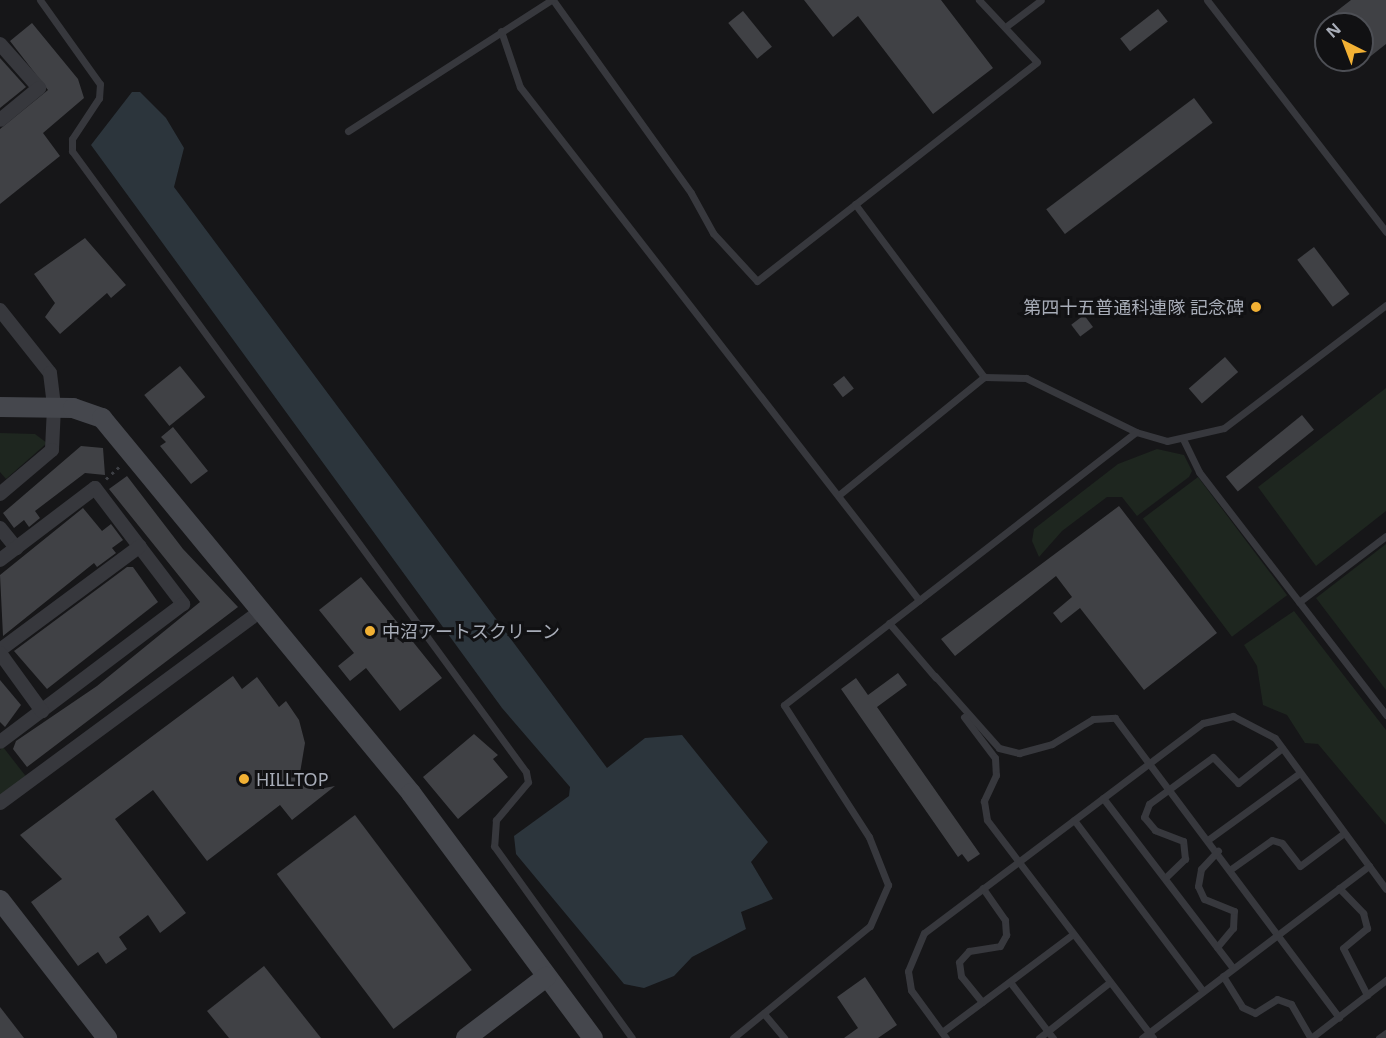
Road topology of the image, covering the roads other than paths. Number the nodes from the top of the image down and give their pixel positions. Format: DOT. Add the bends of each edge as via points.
graph roads {
  1 [pos="40,0"];
  2 [pos="552,0"];
  3 [pos="979,0"];
  4 [pos="1041,0"];
  5 [pos="1210,1"];
  6 [pos="1008,26"];
  7 [pos="501,31"];
  8 [pos="0,44"];
  9 [pos="0,120"];
  10 [pos="348,131"];
  11 [pos="855,204"];
  12 [pos="1386,232"];
  13 [pos="1386,305"];
  14 [pos="0,310"];
  15 [pos="984,377"];
  16 [pos="0,407"];
  17 [pos="54,407"];
  18 [pos="1136,432"];
  19 [pos="1183,439"];
  20 [pos="0,494"];
  21 [pos="840,494"];
  22 [pos="0,528"];
  23 [pos="1386,536"];
  24 [pos="140,546"];
  25 [pos="16,548"];
  26 [pos="0,560"];
  27 [pos="919,600"];
  28 [pos="1299,603"];
  29 [pos="252,617"];
  30 [pos="889,623"];
  31 [pos="0,651"];
  32 [pos="935,676"];
  33 [pos="42,711"];
  34 [pos="1386,715"];
  35 [pos="0,742"];
  36 [pos="1282,748"];
  37 [pos="1151,762"];
  38 [pos="1300,773"];
  39 [pos="1171,788"];
  40 [pos="1103,798"];
  41 [pos="0,803"];
  42 [pos="1074,820"];
  43 [pos="1344,833"];
  44 [pos="1209,838"];
  45 [pos="1218,851"];
  46 [pos="1018,862"];
  47 [pos="1369,866"];
  48 [pos="1231,869"];
  49 [pos="1165,878"];
  50 [pos="983,888"];
  51 [pos="1339,888"];
  52 [pos="1386,889"];
  53 [pos="0,900"];
  54 [pos="1280,933"];
  55 [pos="1073,934"];
  56 [pos="1217,947"];
  57 [pos="1233,969"];
  58 [pos="1223,976"];
  59 [pos="546,977"];
  60 [pos="1386,980"];
  61 [pos="1010,982"];
  62 [pos="1110,982"];
  63 [pos="1203,991"];
  64 [pos="1367,995"];
  65 [pos="982,1002"];
  66 [pos="765,1015"];
  67 [pos="1339,1017"];
  68 [pos="1048,1031"];
  69 [pos="1386,1033"];
  70 [pos="944,1035"];
  71 [pos="1148,1036"];
  72 [pos="107,1038"];
  73 [pos="466,1038"];
  74 [pos="594,1038"];
  75 [pos="632,1038"];
  76 [pos="733,1038"];
  77 [pos="784,1038"];
  78 [pos="1039,1038"];
  79 [pos="1053,1038"];
  80 [pos="1311,1038"];
  81 [pos="1379,1038"];
  1 -- 75 [label="lane" via="100,84 99,98 72,139 72,151 526,772 528,782 496,820 494,846"];
  2 -- 7 [label="lane"];
  2 -- 11 [label="lane" via="691,193 713,232 757,281"];
  3 -- 6 [label="lane"];
  4 -- 6 [label="lane"];
  5 -- 12 [label="lane"];
  6 -- 11 [label="lane" via="1037,62"];
  7 -- 10 [label="lane"];
  7 -- 21 [label="lane" via="520,87 705,330"];
  8 -- 9 [label="street" via="39,88"];
  11 -- 15 [label="lane"];
  13 -- 19 [label="lane" via="1224,428"];
  14 -- 17 [label="street" via="50,373"];
  15 -- 18 [label="lane" via="1026,378"];
  15 -- 21 [label="lane"];
  16 -- 17 [label="street"];
  17 -- 20 [label="street" via="52,450"];
  17 -- 59 [label="street" via="102,418 411,793"];
  18 -- 19 [label="lane" via="1167,441"];
  18 -- 27 [label="lane"];
  19 -- 28 [label="lane" via="1199,472"];
  21 -- 27 [label="lane"];
  22 -- 25 [label="street"];
  23 -- 28 [label="lane"];
  24 -- 25 [label="street" via="95,488"];
  24 -- 31 [label="street"];
  24 -- 33 [label="street" via="183,604"];
  25 -- 26 [label="street"];
  27 -- 30 [label="lane"];
  28 -- 34 [label="lane"];
  29 -- 41 [label="street"];
  30 -- 32 [label="lane"];
  30 -- 66 [label="lane" via="784,705 869,837 888,885 870,926"];
  31 -- 33 [label="street"];
  32 -- 37 [label="lane" via="999,748 1020,753 1052,744 1093,719 1115,718"];
  32 -- 46 [label="lane" via="995,758 996,775 984,801 987,820"];
  33 -- 35 [label="street"];
  36 -- 37 [label="lane" via="1258,725 1233,716 1203,723"];
  36 -- 38 [label="lane"];
  36 -- 39 [label="lane" via="1238,783 1214,757"];
  37 -- 39 [label="lane"];
  37 -- 40 [label="lane"];
  38 -- 43 [label="lane"];
  38 -- 44 [label="lane"];
  39 -- 44 [label="lane"];
  39 -- 49 [label="lane" via="1149,804 1144,817 1155,830 1183,841 1185,859"];
  40 -- 42 [label="lane"];
  40 -- 49 [label="lane"];
  42 -- 46 [label="lane"];
  42 -- 63 [label="lane"];
  43 -- 47 [label="lane"];
  43 -- 48 [label="lane" via="1300,866 1282,843 1272,840"];
  44 -- 45 [label="lane"];
  45 -- 48 [label="lane"];
  45 -- 56 [label="lane" via="1201,869 1198,886 1204,899 1234,911 1233,928"];
  46 -- 50 [label="lane"];
  46 -- 55 [label="lane"];
  47 -- 51 [label="lane"];
  47 -- 52 [label="lane"];
  48 -- 54 [label="lane"];
  49 -- 56 [label="lane"];
  50 -- 65 [label="lane" via="1005,920 1006,935 1000,946 969,951 959,962 961,976"];
  50 -- 70 [label="lane" via="924,933 912,954 911,990"];
  51 -- 54 [label="lane"];
  51 -- 64 [label="lane" via="1363,913 1367,928 1343,948"];
  53 -- 72 [label="street"];
  54 -- 57 [label="lane"];
  54 -- 67 [label="lane"];
  55 -- 61 [label="lane"];
  55 -- 62 [label="lane"];
  56 -- 57 [label="lane"];
  57 -- 58 [label="lane"];
  58 -- 63 [label="lane"];
  58 -- 80 [label="lane" via="1242,1007 1255,1013 1277,999 1291,1004"];
  59 -- 73 [label="street"];
  59 -- 74 [label="street"];
  60 -- 64 [label="lane"];
  61 -- 65 [label="lane"];
  61 -- 68 [label="lane"];
  62 -- 68 [label="lane"];
  62 -- 71 [label="lane"];
  63 -- 71 [label="lane"];
  64 -- 67 [label="lane"];
  65 -- 70 [label="lane"];
  66 -- 76 [label="lane"];
  66 -- 77 [label="lane"];
  67 -- 80 [label="lane"];
  68 -- 78 [label="lane"];
  68 -- 79 [label="lane"];
  69 -- 81 [label="lane"];
}
